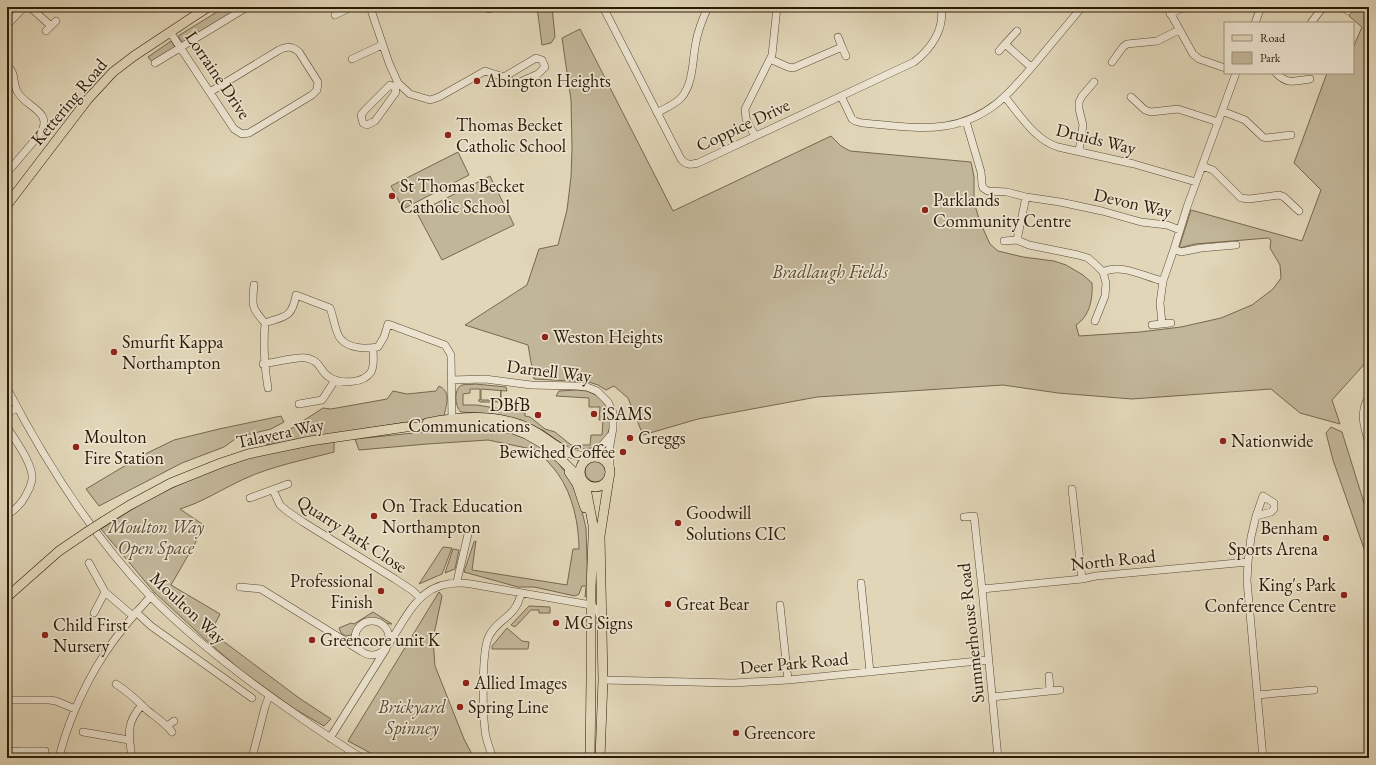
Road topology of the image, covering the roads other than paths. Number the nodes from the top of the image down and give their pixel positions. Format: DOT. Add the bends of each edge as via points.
graph roads {
  1 [pos="24,7"];
  2 [pos="30,7"];
  3 [pos="208,7"];
  4 [pos="247,7"];
  5 [pos="351,7"];
  6 [pos="370,7"];
  7 [pos="603,7"];
  8 [pos="708,7"];
  9 [pos="777,7"];
  10 [pos="941,7"];
  11 [pos="1082,7"];
  12 [pos="1184,7"];
  13 [pos="1261,7"];
  14 [pos="1323,7"];
  15 [pos="1169,10"];
  16 [pos="335,15"];
  17 [pos="1255,22"];
  18 [pos="1312,22"];
  19 [pos="7,25"];
  20 [pos="51,26"];
  21 [pos="1179,30"];
  22 [pos="1017,31"];
  23 [pos="170,32"];
  24 [pos="838,37"];
  25 [pos="1005,44"];
  26 [pos="382,46"];
  27 [pos="180,47"];
  28 [pos="842,47"];
  29 [pos="999,51"];
  30 [pos="846,56"];
  31 [pos="352,59"];
  32 [pos="770,59"];
  33 [pos="1112,62"];
  34 [pos="155,64"];
  35 [pos="7,65"];
  36 [pos="1032,67"];
  37 [pos="1224,68"];
  38 [pos="1236,74"];
  39 [pos="1277,74"];
  40 [pos="504,77"];
  41 [pos="1310,79"];
  42 [pos="1094,82"];
  43 [pos="398,86"];
  44 [pos="210,92"];
  45 [pos="841,96"];
  46 [pos="1005,97"];
  47 [pos="1131,98"];
  48 [pos="1222,111"];
  49 [pos="657,113"];
  50 [pos="966,121"];
  51 [pos="1218,122"];
  52 [pos="1291,135"];
  53 [pos="754,136"];
  54 [pos="1079,151"];
  55 [pos="1202,166"];
  56 [pos="11,168"];
  57 [pos="1196,182"];
  58 [pos="1026,197"];
  59 [pos="7,205"];
  60 [pos="1299,211"];
  61 [pos="1180,230"];
  62 [pos="1017,240"];
  63 [pos="1004,241"];
  64 [pos="1236,245"];
  65 [pos="1174,249"];
  66 [pos="1104,272"];
  67 [pos="1163,281"];
  68 [pos="254,285"];
  69 [pos="1095,321"];
  70 [pos="265,322"];
  71 [pos="1172,323"];
  72 [pos="1162,324"];
  73 [pos="1152,325"];
  74 [pos="373,348"];
  75 [pos="264,364"];
  76 [pos="334,380"];
  77 [pos="450,380"];
  78 [pos="7,388"];
  79 [pos="268,388"];
  80 [pos="1369,396"];
  81 [pos="299,404"];
  82 [pos="17,408"];
  83 [pos="7,413"];
  84 [pos="452,419"];
  85 [pos="7,427"];
  86 [pos="406,427"];
  87 [pos="612,433"];
  88 [pos="1369,442"];
  89 [pos="558,457"];
  90 [pos="590,457"];
  91 [pos="610,466"];
  92 [pos="609,478"];
  93 [pos="584,481"];
  94 [pos="288,484"];
  95 [pos="1072,489"];
  96 [pos="273,490"];
  97 [pos="250,498"];
  98 [pos="7,515"];
  99 [pos="1256,516"];
  100 [pos="964,517"];
  101 [pos="469,530"];
  102 [pos="593,538"];
  103 [pos="1248,562"];
  104 [pos="89,563"];
  105 [pos="1082,579"];
  106 [pos="457,583"];
  107 [pos="861,583"];
  108 [pos="240,587"];
  109 [pos="982,589"];
  110 [pos="105,592"];
  111 [pos="521,593"];
  112 [pos="151,596"];
  113 [pos="7,597"];
  114 [pos="420,598"];
  115 [pos="556,598"];
  116 [pos="602,600"];
  117 [pos="579,606"];
  118 [pos="780,606"];
  119 [pos="593,608"];
  120 [pos="94,613"];
  121 [pos="134,614"];
  122 [pos="601,622"];
  123 [pos="590,623"];
  124 [pos="401,625"];
  125 [pos="384,627"];
  126 [pos="356,633"];
  127 [pos="335,636"];
  128 [pos="387,647"];
  129 [pos="363,652"];
  130 [pos="988,660"];
  131 [pos="870,672"];
  132 [pos="369,675"];
  133 [pos="1049,676"];
  134 [pos="788,680"];
  135 [pos="599,683"];
  136 [pos="1060,690"];
  137 [pos="1314,690"];
  138 [pos="1050,691"];
  139 [pos="117,695"];
  140 [pos="1257,695"];
  141 [pos="269,696"];
  142 [pos="992,697"];
  143 [pos="252,698"];
  144 [pos="7,700"];
  145 [pos="142,705"];
  146 [pos="75,709"];
  147 [pos="174,721"];
  148 [pos="91,725"];
  149 [pos="330,738"];
  150 [pos="129,740"];
  151 [pos="45,751"];
  152 [pos="7,752"];
  153 [pos="35,754"];
  154 [pos="590,754"];
  155 [pos="1263,756"];
  156 [pos="59,758"];
  157 [pos="132,758"];
  158 [pos="252,758"];
  159 [pos="362,758"];
  160 [pos="493,758"];
  161 [pos="600,758"];
  162 [pos="998,758"];
  1 -- 19 [label="street"];
  2 -- 20 [label="street"];
  3 -- 23 [label="main road, Kettering Road"];
  4 -- 27 [label="street"];
  5 -- 16 [label="street"];
  6 -- 26 [label="street"];
  7 -- 49 [label="street, Coppice Drive"];
  8 -- 49 [label="street" via="697,37 687,88 676,102"];
  9 -- 32 [label="street"];
  10 -- 45 [label="street, Coppice Drive" via="939,30 923,54 904,68"];
  11 -- 36 [label="street"];
  12 -- 15 [label="street"];
  13 -- 17 [label="street"];
  14 -- 18 [label="street"];
  15 -- 21 [label="street"];
  21 -- 33 [label="street" via="1153,42 1127,44"];
  21 -- 37 [label="street" via="1193,54 1199,59"];
  22 -- 25 [label="street"];
  23 -- 27 [label="street, Lorraine Drive"];
  23 -- 59 [label="main road, Kettering Road" via="122,65 103,82"];
  24 -- 28 [label="street"];
  25 -- 29 [label="street"];
  25 -- 36 [label="street"];
  26 -- 31 [label="street"];
  26 -- 43 [label="street"];
  27 -- 34 [label="street"];
  27 -- 44 [label="street, Lorraine Drive"];
  28 -- 30 [label="street"];
  28 -- 32 [label="street" via="792,68"];
  32 -- 53 [label="street" via="745,109 746,119"];
  35 -- 56 [label="street" via="14,73 18,94 38,110 44,122 40,134"];
  36 -- 46 [label="street"];
  38 -- 48 [label="street"];
  39 -- 41 [label="street" via="1286,81"];
  40 -- 40 [label="street" via="536,58 542,60 545,67 538,74 516,84"];
  40 -- 43 [label="street" via="485,71 430,100 410,94"];
  42 -- 54 [label="street" via="1079,102 1084,125"];
  43 -- 43 [label="street" via="375,121 367,125 363,123 361,115 365,110 390,85"];
  44 -- 44 [label="street, Lorraine Drive" via="284,47 293,47 299,52 318,82 317,90 312,96 249,133 242,134 234,129"];
  45 -- 50 [label="street" via="850,116 858,122 931,127"];
  45 -- 53 [label="street, Coppice Drive"];
  46 -- 50 [label="street" via="984,113"];
  46 -- 54 [label="street, Druids Way" via="1044,141"];
  47 -- 51 [label="street" via="1151,112 1178,108"];
  48 -- 51 [label="street"];
  48 -- 52 [label="street" via="1245,120 1263,137"];
  49 -- 53 [label="street, Coppice Drive" via="681,159 687,164 698,163"];
  50 -- 58 [label="street, Devon Way" via="983,188"];
  51 -- 55 [label="street"];
  54 -- 57 [label="street, Druids Way"];
  55 -- 57 [label="street"];
  55 -- 60 [label="street" via="1214,170 1241,198 1279,195"];
  57 -- 61 [label="street"];
  58 -- 61 [label="street, Devon Way" via="1060,202"];
  58 -- 62 [label="street"];
  61 -- 65 [label="street"];
  62 -- 63 [label="street"];
  62 -- 66 [label="street" via="1088,258"];
  64 -- 65 [label="street" via="1222,243 1181,252"];
  65 -- 67 [label="street"];
  66 -- 67 [label="street" via="1120,268"];
  66 -- 69 [label="street" via="1105,296"];
  67 -- 72 [label="street" via="1160,303"];
  68 -- 70 [label="street" via="254,310"];
  70 -- 74 [label="street" via="288,315 294,308 296,295 330,308 340,338 349,344"];
  70 -- 75 [label="street"];
  71 -- 72 [label="street"];
  72 -- 73 [label="street"];
  74 -- 76 [label="street" via="374,364 371,373 363,379 346,382"];
  74 -- 77 [label="street" via="378,347 388,324 446,346 450,355"];
  75 -- 76 [label="street" via="305,357 317,362 326,376"];
  75 -- 79 [label="street"];
  76 -- 81 [label="street" via="322,400"];
  77 -- 84 [label="street"];
  77 -- 87 [label="street, Darnell Way" via="484,379 524,385 576,386 592,389 604,396 611,407 614,419"];
  78 -- 82 [label="street, Moulton Way"];
  80 -- 88 [label="street" via="1364,406 1363,417"];
  82 -- 83 [label="street"];
  82 -- 112 [label="street, Moulton Way" via="40,450 73,500 118,559"];
  84 -- 86 [label="main road"];
  84 -- 90 [label="main road" via="491,418 508,421 532,430 566,452"];
  85 -- 98 [label="street" via="32,471 31,484 25,497 17,508"];
  86 -- 89 [label="main road, Talavera Way" via="483,426 513,429 536,439"];
  86 -- 113 [label="main road, Talavera Way, bridge" via="310,441 221,462 172,483 104,521 59,552"];
  87 -- 90 [label="street"];
  87 -- 91 [label="street, Darnell Way"];
  89 -- 93 [label="main road, Talavera Way"];
  89 -- 102 [label="main road" via="577,484"];
  90 -- 91 [label="main road" via="604,459"];
  90 -- 93 [label="main road" via="581,468"];
  91 -- 92 [label="main road"];
  92 -- 93 [label="main road" via="598,487"];
  92 -- 116 [label="main road" via="600,536"];
  93 -- 102 [label="main road" via="593,525"];
  94 -- 96 [label="street, Quarry Park Close"];
  95 -- 105 [label="street"];
  96 -- 97 [label="street, Quarry Park Close"];
  96 -- 114 [label="street, Quarry Park Close" via="280,505 287,511 395,579"];
  99 -- 103 [label="street"];
  100 -- 109 [label="street, Summerhouse Road" via="974,516"];
  101 -- 106 [label="street"];
  102 -- 119 [label="main road"];
  103 -- 105 [label="street, North Road"];
  103 -- 140 [label="street" via="1247,591"];
  104 -- 110 [label="street"];
  105 -- 109 [label="street, North Road"];
  106 -- 111 [label="street"];
  106 -- 114 [label="street" via="438,586"];
  107 -- 131 [label="street"];
  108 -- 127 [label="street" via="261,589"];
  109 -- 130 [label="street, Summerhouse Road"];
  110 -- 120 [label="street"];
  110 -- 121 [label="street"];
  111 -- 115 [label="street"];
  111 -- 160 [label="street" via="514,611 493,630 485,645 485,732"];
  112 -- 121 [label="street"];
  112 -- 141 [label="street, Moulton Way" via="211,651"];
  114 -- 124 [label="street"];
  115 -- 117 [label="street"];
  115 -- 119 [label="street"];
  116 -- 119 [label="street" via="600,606"];
  116 -- 122 [label="main road"];
  117 -- 119 [label="street"];
  117 -- 123 [label="street" via="587,612"];
  118 -- 134 [label="street"];
  119 -- 122 [label="street" via="598,611"];
  119 -- 123 [label="main road"];
  121 -- 143 [label="street"];
  121 -- 146 [label="street" via="93,671"];
  122 -- 135 [label="main road"];
  123 -- 135 [label="main road"];
  124 -- 125 [label="street"];
  124 -- 128 [label="street"];
  125 -- 126 [label="street" via="371,622 361,625"];
  125 -- 128 [label="street" via="388,635"];
  126 -- 127 [label="street" via="344,638"];
  126 -- 129 [label="street" via="356,645"];
  127 -- 129 [label="street"];
  128 -- 129 [label="street" via="376,654"];
  128 -- 132 [label="street"];
  129 -- 132 [label="street" via="370,662"];
  130 -- 131 [label="street, Deer Park Road"];
  130 -- 142 [label="street, Summerhouse Road"];
  131 -- 134 [label="street, Deer Park Road"];
  132 -- 149 [label="street"];
  133 -- 138 [label="street"];
  134 -- 135 [label="street, Deer Park Road" via="733,683 663,682 641,685"];
  135 -- 154 [label="main road"];
  135 -- 161 [label="main road"];
  136 -- 138 [label="street"];
  137 -- 140 [label="street"];
  138 -- 142 [label="street"];
  139 -- 145 [label="street" via="119,686"];
  140 -- 155 [label="street"];
  141 -- 149 [label="street, Moulton Way"];
  141 -- 158 [label="street"];
  142 -- 162 [label="street, Summerhouse Road"];
  144 -- 146 [label="street" via="49,700"];
  145 -- 147 [label="street" via="170,729"];
  145 -- 150 [label="street" via="134,715"];
  146 -- 156 [label="street"];
  148 -- 150 [label="street" via="86,733"];
  149 -- 159 [label="street, Moulton Way"];
  150 -- 157 [label="street"];
  151 -- 153 [label="street"];
  152 -- 153 [label="street"];
}
